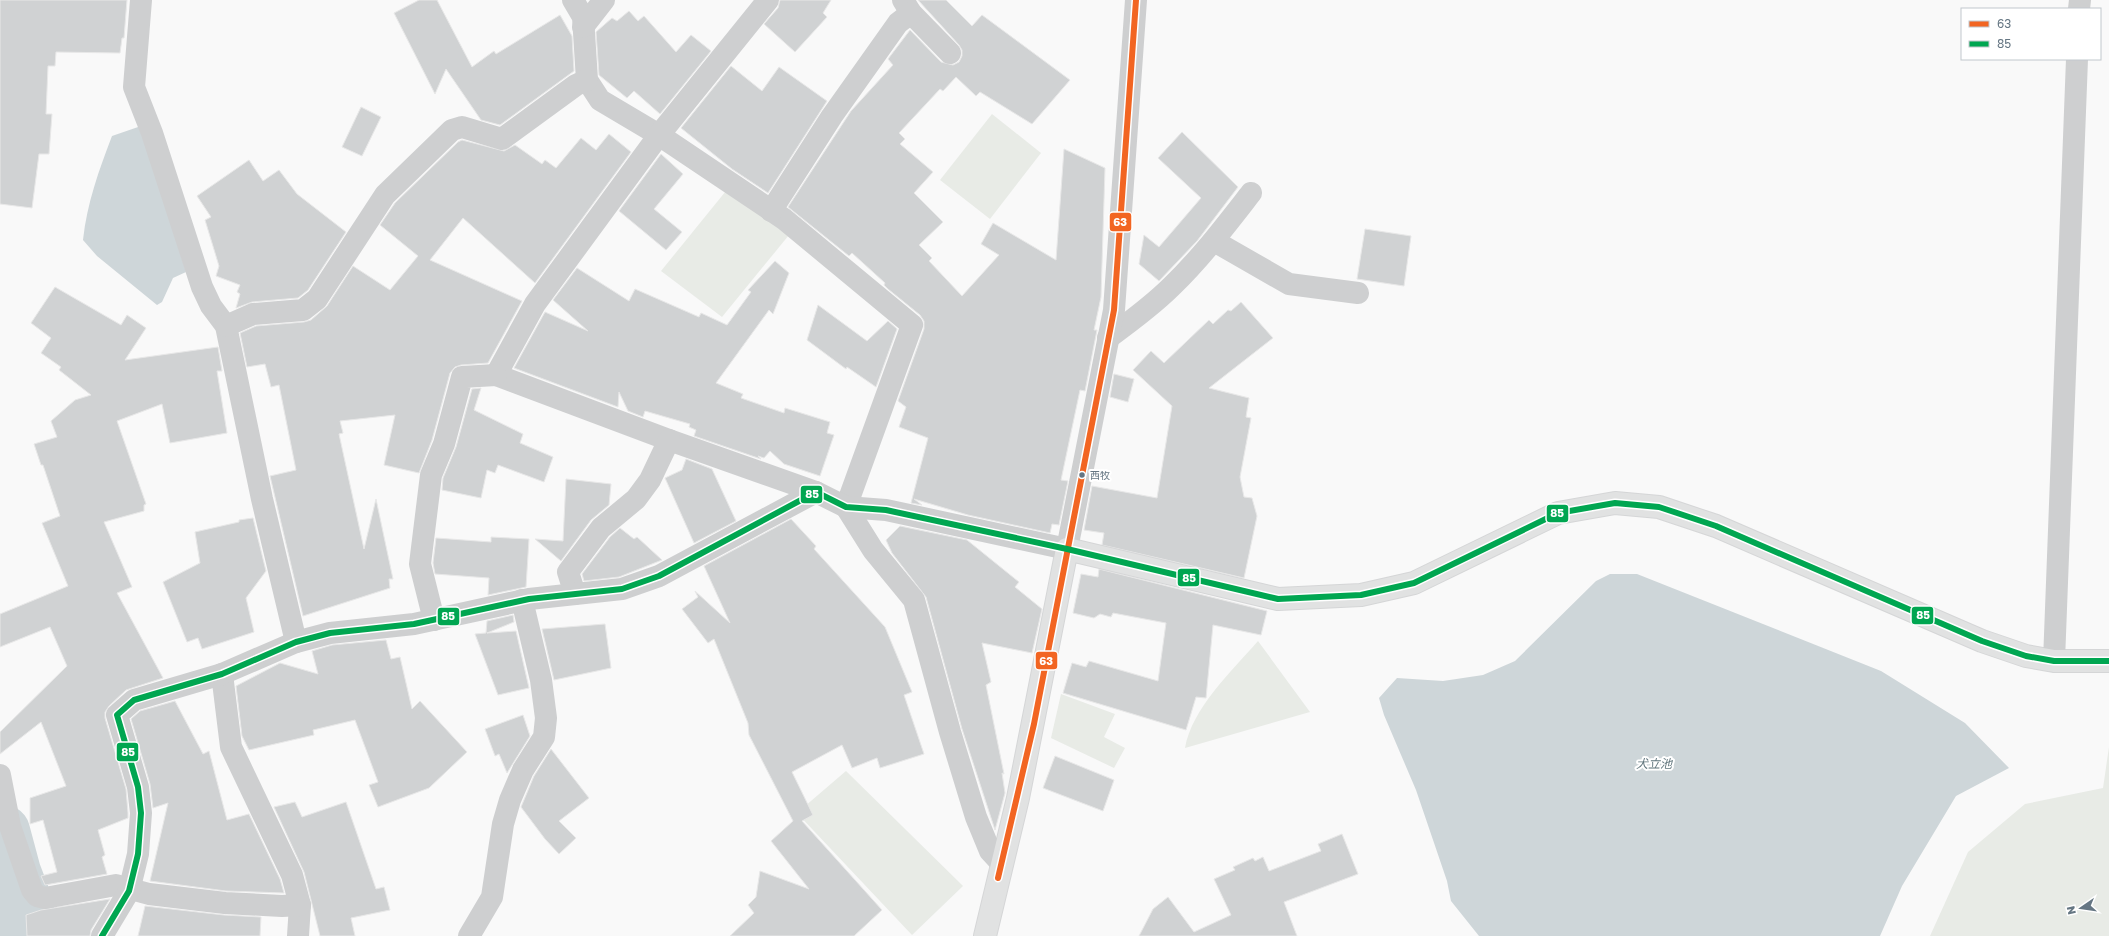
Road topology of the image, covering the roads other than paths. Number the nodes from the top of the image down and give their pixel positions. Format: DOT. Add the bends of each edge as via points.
graph roads {
  1 [pos="141,0"];
  2 [pos="573,0"];
  3 [pos="604,0"];
  4 [pos="768,0"];
  5 [pos="1136,0"];
  6 [pos="907,6"];
  7 [pos="583,27"];
  8 [pos="950,53"];
  9 [pos="2077,60"];
  10 [pos="587,80"];
  11 [pos="659,135"];
  12 [pos="1251,193"];
  13 [pos="771,211"];
  14 [pos="1214,241"];
  15 [pos="1358,293"];
  16 [pos="226,326"];
  17 [pos="1108,338"];
  18 [pos="496,374"];
  19 [pos="669,440"];
  20 [pos="816,492"];
  21 [pos="846,507"];
  22 [pos="1067,549"];
  23 [pos="576,594"];
  24 [pos="522,600"];
  25 [pos="434,620"];
  26 [pos="296,642"];
  27 [pos="2054,661"];
  28 [pos="2109,661"];
  29 [pos="222,674"];
  30 [pos="0,775"];
  31 [pos="1002,864"];
  32 [pos="129,888"];
  33 [pos="300,905"];
  34 [pos="102,936"];
  35 [pos="298,936"];
  36 [pos="469,936"];
  37 [pos="985,936"];
  1 -- 16 [label="street" via="134,86 202,286 211,306"];
  2 -- 7 [label="street" via="583,17"];
  3 -- 7 [label="street"];
  4 -- 11 [label="street"];
  5 -- 17 [label="street" via="1114,310"];
  6 -- 8 [label="street"];
  6 -- 13 [label="street"];
  7 -- 10 [label="street"];
  9 -- 27 [label="street"];
  10 -- 11 [label="street" via="600,100"];
  10 -- 16 [label="street" via="576,85 502,139 462,127 452,130 385,195 317,299 303,310 253,314"];
  11 -- 13 [label="street"];
  11 -- 18 [label="street" via="535,304"];
  12 -- 14 [label="street"];
  13 -- 21 [label="street" via="912,325"];
  14 -- 15 [label="street" via="1289,284"];
  14 -- 17 [label="street" via="1172,286 1136,318"];
  16 -- 26 [label="street" via="262,499"];
  17 -- 22 [label="street"];
  18 -- 19 [label="street"];
  18 -- 25 [label="street" via="462,377 444,444 431,475 420,564"];
  19 -- 20 [label="street"];
  19 -- 23 [label="street" via="650,480 636,499 600,528 568,572"];
  20 -- 21 [label="street"];
  20 -- 23 [label="street" via="659,576 622,589"];
  21 -- 22 [label="street" via="886,510"];
  21 -- 31 [label="street" via="873,550 914,600 976,817 990,851"];
  22 -- 27 [label="main road" via="1278,599 1361,594 1414,583 1558,513 1615,503 1659,506 1716,526 1982,641 2026,656"];
  22 -- 31 [label="main road" via="1032,732"];
  23 -- 24 [label="street"];
  24 -- 25 [label="street"];
  24 -- 36 [label="street" via="541,680 546,718 544,737 523,770 510,800 503,824 492,897"];
  25 -- 26 [label="street" via="330,633"];
  26 -- 29 [label="street"];
  27 -- 28 [label="main road"];
  29 -- 32 [label="street" via="134,700 117,715 138,787 141,813 138,854"];
  29 -- 33 [label="street" via="231,747 292,875"];
  30 -- 32 [label="street" via="10,826 32,890 37,896 45,898 116,885"];
  31 -- 37 [label="main road"];
  32 -- 33 [label="street" via="149,894 225,903"];
  32 -- 34 [label="street"];
  33 -- 35 [label="street"];
}
